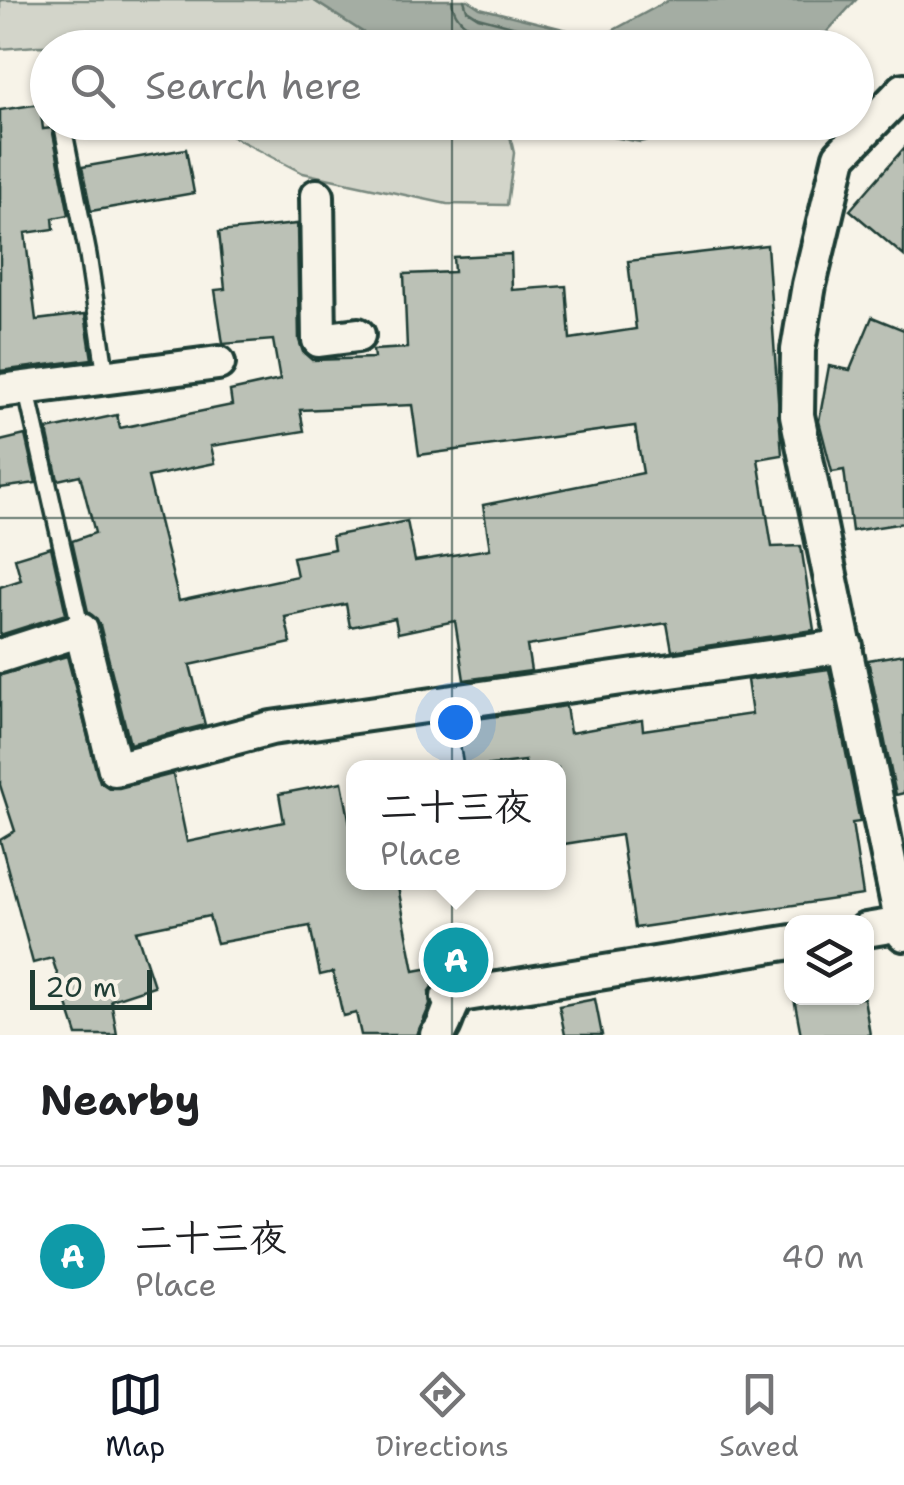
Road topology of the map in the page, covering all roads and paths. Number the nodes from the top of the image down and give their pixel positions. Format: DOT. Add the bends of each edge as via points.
graph roads {
  1 [pos="904,90"];
  2 [pos="874,121"];
  3 [pos="65,140"];
  4 [pos="856,140"];
  5 [pos="317,196"];
  6 [pos="358,335"];
  7 [pos="218,364"];
  8 [pos="106,376"];
  9 [pos="13,390"];
  10 [pos="81,630"];
  11 [pos="846,646"];
  12 [pos="0,656"];
  13 [pos="903,929"];
  14 [pos="874,930"];
  15 [pos="784,943"];
  16 [pos="436,1035"];
  1 -- 2 [label="street"];
  3 -- 8 [label="lane"];
  4 -- 11 [label="street" via="840,156 798,350 797,415"];
  5 -- 6 [label="street" via="318,340"];
  7 -- 8 [label="street"];
  8 -- 9 [label="street"];
  9 -- 10 [label="lane"];
  10 -- 11 [label="street" via="115,770 271,728"];
  10 -- 12 [label="street"];
  11 -- 13 [label="street"];
  13 -- 14 [label="street"];
  15 -- 16 [label="street" via="453,996"];
}
